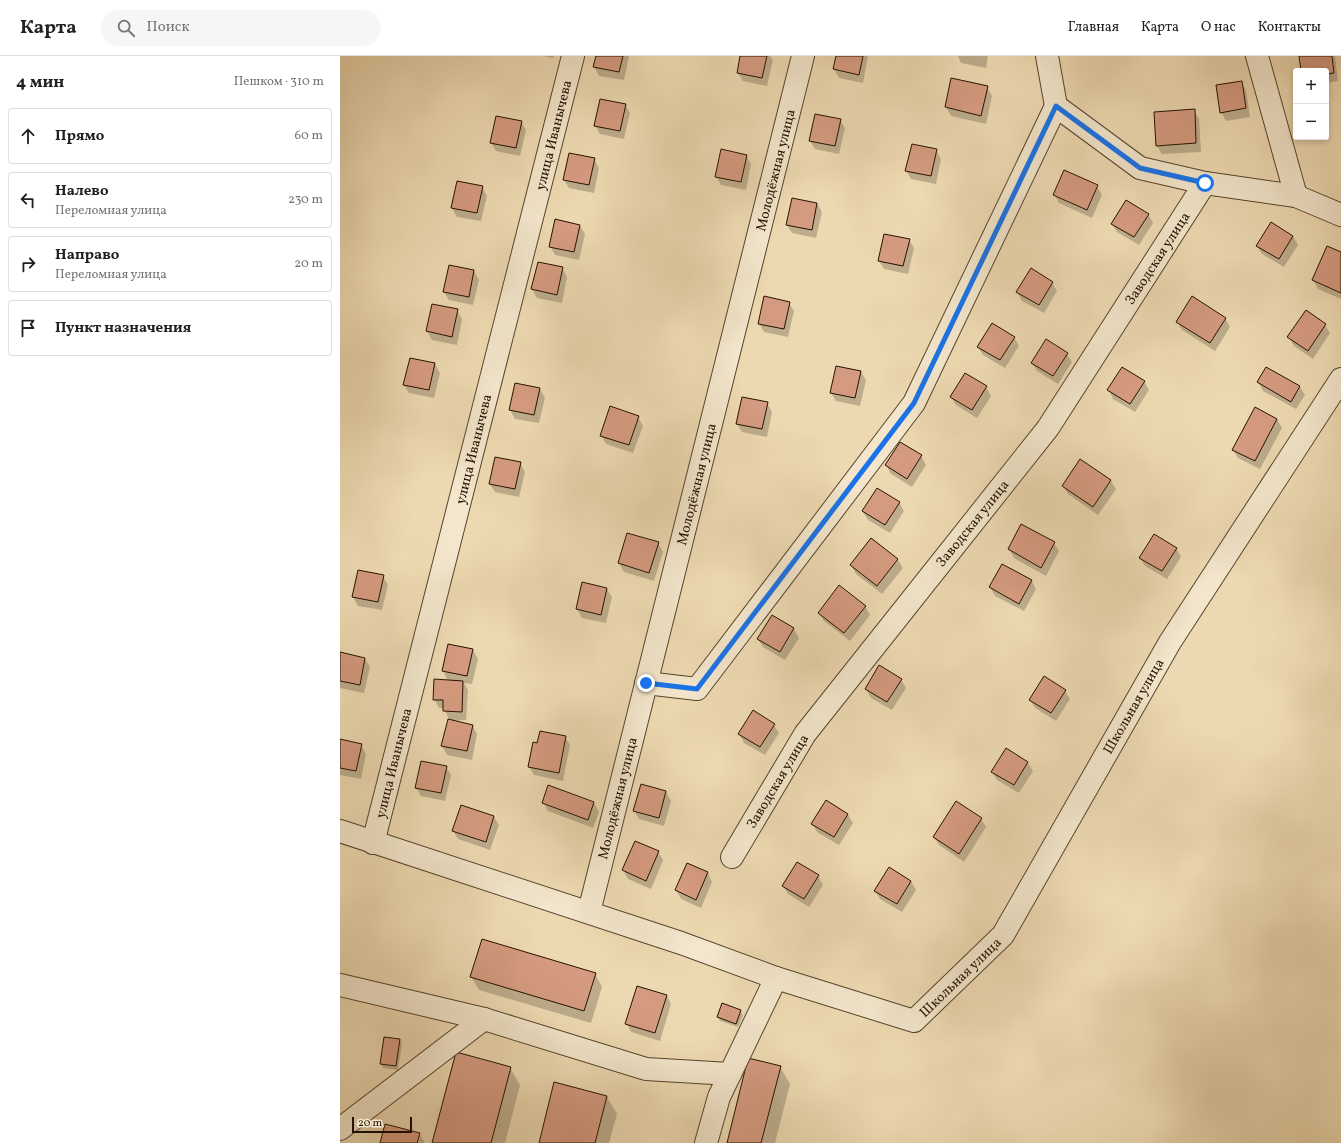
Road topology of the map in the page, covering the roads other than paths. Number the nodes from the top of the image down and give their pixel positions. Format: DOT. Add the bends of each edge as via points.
graph roads {
  1 [pos="573,56"];
  2 [pos="803,56"];
  3 [pos="1047,56"];
  4 [pos="1258,56"];
  5 [pos="1056,106"];
  6 [pos="1205,183"];
  7 [pos="1296,196"];
  8 [pos="1341,215"];
  9 [pos="1341,379"];
  10 [pos="646,683"];
  11 [pos="340,831"];
  12 [pos="373,843"];
  13 [pos="732,857"];
  14 [pos="589,912"];
  15 [pos="776,978"];
  16 [pos="340,986"];
  17 [pos="484,1019"];
  18 [pos="730,1074"];
  19 [pos="340,1129"];
  20 [pos="706,1143"];
  1 -- 12 [label="street, улица Иванычева"];
  2 -- 10 [label="street, Молодёжная улица"];
  3 -- 5 [label="street"];
  4 -- 7 [label="street"];
  5 -- 6 [label="street" via="1140,168"];
  5 -- 10 [label="street" via="914,403 697,689"];
  6 -- 7 [label="street"];
  6 -- 13 [label="street, Заводская улица" via="1048,428 805,734"];
  7 -- 8 [label="street"];
  9 -- 15 [label="street, Школьная улица" via="1170,642 1003,935 914,1021"];
  10 -- 14 [label="street, Молодёжная улица"];
  11 -- 12 [label="street"];
  12 -- 14 [label="street"];
  14 -- 15 [label="street"];
  15 -- 18 [label="street"];
  16 -- 17 [label="street"];
  17 -- 18 [label="street" via="646,1069"];
  17 -- 19 [label="street"];
  18 -- 20 [label="street" via="719,1097"];
}
